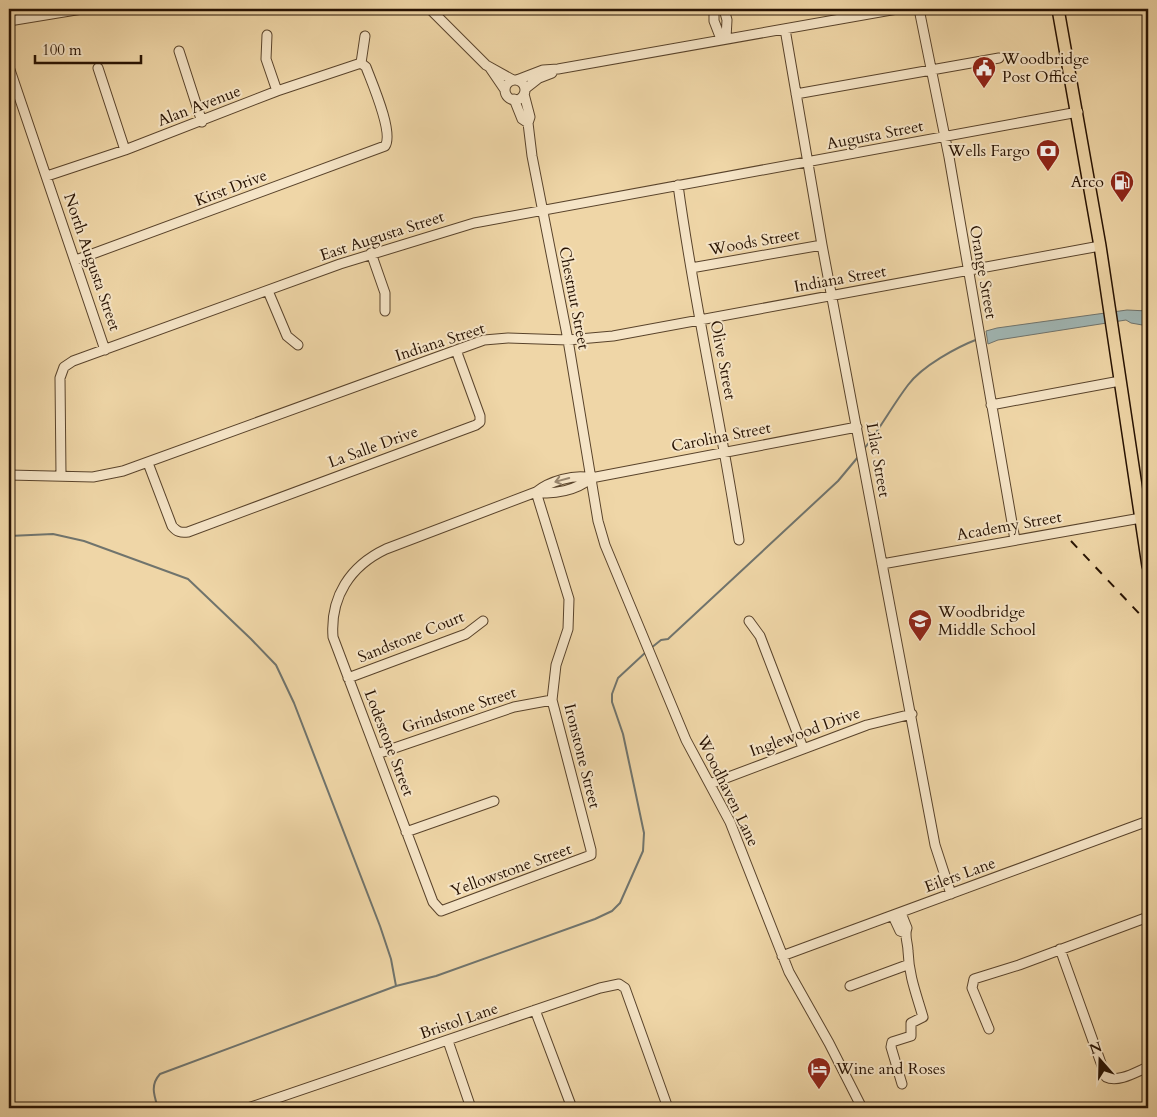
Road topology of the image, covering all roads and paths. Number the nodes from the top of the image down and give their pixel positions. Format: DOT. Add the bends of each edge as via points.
graph roads {
  1 [pos="82,9"];
  2 [pos="430,9"];
  3 [pos="714,9"];
  4 [pos="724,9"];
  5 [pos="897,9"];
  6 [pos="919,9"];
  7 [pos="1058,9"];
  8 [pos="847,14"];
  9 [pos="9,21"];
  10 [pos="785,29"];
  11 [pos="267,35"];
  12 [pos="365,36"];
  13 [pos="723,39"];
  14 [pos="179,51"];
  15 [pos="1000,58"];
  16 [pos="362,63"];
  17 [pos="9,66"];
  18 [pos="98,68"];
  19 [pos="490,68"];
  20 [pos="558,69"];
  21 [pos="932,70"];
  22 [pos="515,80"];
  23 [pos="505,90"];
  24 [pos="524,91"];
  25 [pos="277,92"];
  26 [pos="796,94"];
  27 [pos="514,99"];
  28 [pos="1078,112"];
  29 [pos="202,122"];
  30 [pos="528,123"];
  31 [pos="945,137"];
  32 [pos="125,150"];
  33 [pos="808,163"];
  34 [pos="47,176"];
  35 [pos="678,185"];
  36 [pos="542,210"];
  37 [pos="822,245"];
  38 [pos="1100,246"];
  39 [pos="371,254"];
  40 [pos="76,260"];
  41 [pos="691,268"];
  42 [pos="967,272"];
  43 [pos="268,291"];
  44 [pos="832,297"];
  45 [pos="385,311"];
  46 [pos="700,318"];
  47 [pos="568,340"];
  48 [pos="298,345"];
  49 [pos="106,350"];
  50 [pos="456,350"];
  51 [pos="1120,381"];
  52 [pos="991,405"];
  53 [pos="856,427"];
  54 [pos="725,451"];
  55 [pos="148,462"];
  56 [pos="9,475"];
  57 [pos="61,475"];
  58 [pos="591,478"];
  59 [pos="536,492"];
  60 [pos="1141,518"];
  61 [pos="739,540"];
  62 [pos="1015,540"];
  63 [pos="882,564"];
  64 [pos="1148,566"];
  65 [pos="344,584"];
  66 [pos="483,620"];
  67 [pos="750,621"];
  68 [pos="348,678"];
  69 [pos="552,700"];
  70 [pos="912,714"];
  71 [pos="802,748"];
  72 [pos="377,754"];
  73 [pos="710,784"];
  74 [pos="494,802"];
  75 [pos="1148,821"];
  76 [pos="406,832"];
  77 [pos="591,853"];
  78 [pos="951,894"];
  79 [pos="438,909"];
  80 [pos="897,914"];
  81 [pos="1148,917"];
  82 [pos="1060,949"];
  83 [pos="782,956"];
  84 [pos="907,965"];
  85 [pos="850,986"];
  86 [pos="536,1010"];
  87 [pos="989,1029"];
  88 [pos="448,1042"];
  89 [pos="1148,1067"];
  90 [pos="902,1084"];
  91 [pos="248,1108"];
  92 [pos="471,1108"];
  93 [pos="572,1108"];
  94 [pos="668,1108"];
  95 [pos="862,1108"];
  1 -- 9 [label="street"];
  2 -- 19 [label="street"];
  3 -- 13 [label="street" via="714,21"];
  4 -- 13 [label="street" via="727,20"];
  5 -- 8 [label="street"];
  6 -- 21 [label="street, Orange Street"];
  7 -- 28 [label="main road"];
  8 -- 10 [label="street"];
  10 -- 13 [label="street"];
  10 -- 26 [label="street, Lilac Street"];
  11 -- 25 [label="street" via="266,59"];
  12 -- 16 [label="street"];
  13 -- 20 [label="street"];
  14 -- 29 [label="street"];
  15 -- 21 [label="street"];
  16 -- 25 [label="street, Alan Avenue"];
  16 -- 40 [label="street, Kirst Drive" via="388,136 389,142 382,148"];
  17 -- 34 [label="street, North Augusta Street"];
  18 -- 32 [label="street"];
  19 -- 22 [label="street"];
  19 -- 23 [label="street"];
  20 -- 22 [label="street"];
  20 -- 24 [label="street" via="539,78"];
  21 -- 26 [label="street"];
  21 -- 31 [label="street, Orange Street"];
  22 -- 23 [label="street"];
  22 -- 24 [label="street" via="522,83"];
  23 -- 27 [label="street" via="507,96"];
  24 -- 27 [label="street" via="520,98"];
  24 -- 30 [label="street, Chestnut Street" via="530,116"];
  25 -- 29 [label="street, Alan Avenue"];
  26 -- 33 [label="street, Lilac Street"];
  27 -- 30 [label="street, Chestnut Street" via="522,119"];
  28 -- 31 [label="street, Augusta Street"];
  28 -- 38 [label="main road"];
  29 -- 32 [label="street, Alan Avenue"];
  30 -- 36 [label="street, Chestnut Street"];
  31 -- 33 [label="street, Augusta Street"];
  31 -- 42 [label="street, Orange Street"];
  32 -- 34 [label="street, Alan Avenue"];
  33 -- 35 [label="street, Augusta Street"];
  33 -- 37 [label="street, Lilac Street"];
  34 -- 40 [label="street, North Augusta Street"];
  35 -- 36 [label="street, East Augusta Street"];
  35 -- 41 [label="street, Olive Street"];
  36 -- 39 [label="street, East Augusta Street" via="474,223"];
  36 -- 47 [label="street, Chestnut Street"];
  37 -- 41 [label="street, Woods Street"];
  37 -- 44 [label="street, Lilac Street"];
  38 -- 42 [label="street, Indiana Street"];
  38 -- 51 [label="main road"];
  39 -- 43 [label="street, East Augusta Street"];
  39 -- 45 [label="street" via="385,293"];
  40 -- 49 [label="street, North Augusta Street"];
  41 -- 46 [label="street, Olive Street"];
  42 -- 44 [label="street, Indiana Street"];
  42 -- 52 [label="street, Orange Street"];
  43 -- 48 [label="street" via="287,336"];
  43 -- 49 [label="street, East Augusta Street"];
  44 -- 46 [label="street, Indiana Street"];
  44 -- 53 [label="street, Lilac Street"];
  46 -- 47 [label="street, Indiana Street" via="613,336"];
  46 -- 54 [label="street, Olive Street"];
  47 -- 50 [label="street, Indiana Street" via="484,340"];
  47 -- 58 [label="street, Chestnut Street"];
  49 -- 57 [label="street, North Augusta Street" via="73,361 64,367 60,378"];
  50 -- 55 [label="street, Indiana Street"];
  50 -- 55 [label="street, La Salle Drive" via="480,416 476,425 205,526 188,532 176,530"];
  51 -- 52 [label="street"];
  51 -- 60 [label="main road"];
  52 -- 62 [label="street, Orange Street"];
  53 -- 54 [label="street, Carolina Street"];
  53 -- 63 [label="street, Lilac Street"];
  54 -- 58 [label="street, Carolina Street"];
  54 -- 61 [label="street, Olive Street"];
  55 -- 57 [label="street, Indiana Street" via="123,471 93,476"];
  56 -- 57 [label="street, Indiana Street"];
  58 -- 59 [label="street, Carolina Street" via="582,486 548,494"];
  58 -- 73 [label="street, Woodhaven Lane" via="605,545 686,740"];
  59 -- 65 [label="street, Carolina Street" via="386,549 360,564"];
  59 -- 69 [label="street, Ironstone Street" via="569,600 568,629 556,665"];
  60 -- 62 [label="street, Academy Street"];
  60 -- 64 [label="main road"];
  62 -- 63 [label="street, Academy Street"];
  63 -- 70 [label="street, Lilac Street"];
  65 -- 68 [label="street, Lodestone Street" via="332,626"];
  66 -- 68 [label="street, Sandstone Court" via="466,634"];
  67 -- 71 [label="street" via="760,636"];
  68 -- 72 [label="street, Lodestone Street"];
  69 -- 72 [label="street, Grindstone Street" via="514,706"];
  69 -- 77 [label="street, Ironstone Street"];
  70 -- 71 [label="street, Inglewood Drive" via="867,725"];
  70 -- 78 [label="street, Lilac Street" via="938,855"];
  71 -- 73 [label="street, Inglewood Drive"];
  72 -- 76 [label="street, Lodestone Street"];
  73 -- 83 [label="street, Woodhaven Lane" via="730,822"];
  74 -- 76 [label="street"];
  75 -- 78 [label="street, Eilers Lane"];
  76 -- 79 [label="street, Lodestone Street"];
  77 -- 79 [label="street, Yellowstone Street" via="586,858 448,909"];
  78 -- 80 [label="street, Eilers Lane"];
  80 -- 83 [label="street, Eilers Lane"];
  80 -- 84 [label="street" via="900,931 905,933"];
  81 -- 82 [label="street"];
  82 -- 87 [label="street" via="977,977 972,988"];
  82 -- 89 [label="street" via="1106,1077 1117,1079"];
  83 -- 95 [label="street, Woodhaven Lane"];
  84 -- 85 [label="street"];
  84 -- 90 [label="street" via="923,1017 911,1023 911,1036 892,1042"];
  86 -- 88 [label="street, Bristol Lane"];
  86 -- 93 [label="street"];
  86 -- 94 [label="street, Bristol Lane" via="600,988 619,984 625,988"];
  88 -- 91 [label="street, Bristol Lane"];
  88 -- 92 [label="street"];
}
